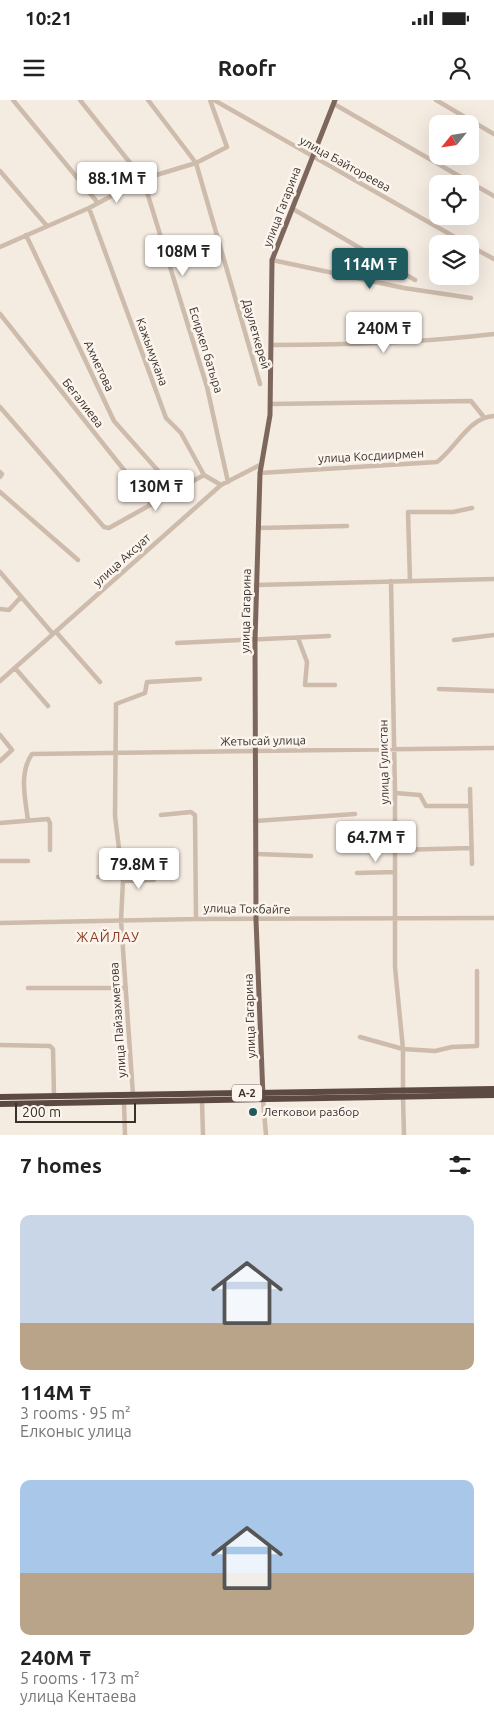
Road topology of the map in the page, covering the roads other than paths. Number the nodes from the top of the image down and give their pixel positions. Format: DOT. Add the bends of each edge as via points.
graph roads {
  1 [pos="13,100"];
  2 [pos="80,100"];
  3 [pos="148,100"];
  4 [pos="210,100"];
  5 [pos="214,100"];
  6 [pos="436,100"];
  7 [pos="335,101"];
  8 [pos="494,134"];
  9 [pos="313,158"];
  10 [pos="196,163"];
  11 [pos="0,171"];
  12 [pos="143,179"];
  13 [pos="494,196"];
  14 [pos="98,203"];
  15 [pos="88,208"];
  16 [pos="293,209"];
  17 [pos="47,226"];
  18 [pos="26,235"];
  19 [pos="451,235"];
  20 [pos="0,247"];
  21 [pos="479,251"];
  22 [pos="494,259"];
  23 [pos="272,260"];
  24 [pos="415,280"];
  25 [pos="471,298"];
  26 [pos="0,314"];
  27 [pos="494,334"];
  28 [pos="271,345"];
  29 [pos="260,384"];
  30 [pos="270,404"];
  31 [pos="0,406"];
  32 [pos="483,416"];
  33 [pos="494,416"];
  34 [pos="263,464"];
  35 [pos="0,472"];
  36 [pos="260,473"];
  37 [pos="204,475"];
  38 [pos="0,477"];
  39 [pos="228,482"];
  40 [pos="221,486"];
  41 [pos="176,491"];
  42 [pos="0,492"];
  43 [pos="151,504"];
  44 [pos="472,508"];
  45 [pos="347,526"];
  46 [pos="258,528"];
  47 [pos="78,560"];
  48 [pos="0,572"];
  49 [pos="494,579"];
  50 [pos="391,581"];
  51 [pos="410,581"];
  52 [pos="256,585"];
  53 [pos="21,597"];
  54 [pos="0,609"];
  55 [pos="54,633"];
  56 [pos="494,635"];
  57 [pos="328,636"];
  58 [pos="298,638"];
  59 [pos="255,640"];
  60 [pos="454,640"];
  61 [pos="178,643"];
  62 [pos="15,668"];
  63 [pos="200,679"];
  64 [pos="0,681"];
  65 [pos="100,682"];
  66 [pos="335,685"];
  67 [pos="439,689"];
  68 [pos="494,691"];
  69 [pos="48,706"];
  70 [pos="0,735"];
  71 [pos="494,748"];
  72 [pos="394,749"];
  73 [pos="256,751"];
  74 [pos="115,755"];
  75 [pos="0,761"];
  76 [pos="470,789"];
  77 [pos="395,793"];
  78 [pos="470,806"];
  79 [pos="355,814"];
  80 [pos="160,815"];
  81 [pos="28,820"];
  82 [pos="255,821"];
  83 [pos="0,823"];
  84 [pos="472,848"];
  85 [pos="50,850"];
  86 [pos="396,850"];
  87 [pos="257,854"];
  88 [pos="311,856"];
  89 [pos="0,861"];
  90 [pos="28,861"];
  91 [pos="472,864"];
  92 [pos="395,872"];
  93 [pos="357,873"];
  94 [pos="98,877"];
  95 [pos="123,879"];
  96 [pos="154,880"];
  97 [pos="196,918"];
  98 [pos="494,918"];
  99 [pos="121,920"];
  100 [pos="256,920"];
  101 [pos="395,920"];
  102 [pos="0,923"];
  103 [pos="477,971"];
  104 [pos="28,988"];
  105 [pos="126,988"];
  106 [pos="360,1037"];
  107 [pos="0,1046"];
  108 [pos="402,1049"];
  109 [pos="494,1089"];
  110 [pos="403,1094"];
  111 [pos="133,1095"];
  112 [pos="494,1095"];
  113 [pos="54,1096"];
  114 [pos="263,1096"];
  115 [pos="0,1097"];
  116 [pos="202,1101"];
  117 [pos="124,1102"];
  118 [pos="0,1104"];
  119 [pos="125,1135"];
  120 [pos="203,1135"];
  121 [pos="266,1135"];
  122 [pos="404,1135"];
  1 -- 14 [label="street"];
  2 -- 12 [label="street, Есиркеп батыра"];
  3 -- 10 [label="street, Даулеткерей"];
  4 -- 10 [label="street" via="227,147"];
  5 -- 9 [label="street, улица Байтореева"];
  6 -- 8 [label="street"];
  7 -- 9 [label="main road, улица Гагарина"];
  7 -- 13 [label="street"];
  9 -- 16 [label="main road, улица Гагарина"];
  9 -- 19 [label="street, улица Байтореева"];
  10 -- 12 [label="street"];
  10 -- 29 [label="street, Даулеткерей"];
  11 -- 17 [label="street"];
  12 -- 14 [label="street"];
  12 -- 39 [label="street, Есиркеп батыра" via="207,387"];
  14 -- 15 [label="street"];
  15 -- 17 [label="street"];
  15 -- 37 [label="street, Кажымукана" via="166,418 181,434"];
  16 -- 23 [label="main road, улица Гагарина"];
  16 -- 24 [label="street"];
  17 -- 18 [label="street"];
  18 -- 20 [label="street"];
  18 -- 41 [label="street, Ахметова" via="114,421"];
  21 -- 22 [label="street"];
  23 -- 25 [label="street" via="404,288"];
  23 -- 28 [label="main road, улица Гагарина"];
  26 -- 43 [label="street, Бегалиева"];
  27 -- 28 [label="street" via="363,346"];
  28 -- 30 [label="main road, улица Гагарина"];
  30 -- 32 [label="street" via="471,401"];
  30 -- 34 [label="main road, улица Гагарина"];
  31 -- 43 [label="street" via="104,527 108,528"];
  32 -- 33 [label="street"];
  32 -- 36 [label="street, улица Косдиирмен" via="437,462"];
  34 -- 36 [label="main road, улица Гагарина"];
  34 -- 39 [label="street, улица Аксуат"];
  35 -- 38 [label="street"];
  36 -- 46 [label="main road, улица Гагарина"];
  37 -- 40 [label="street, Кажымукана"];
  37 -- 41 [label="street"];
  39 -- 40 [label="street, улица Аксуат"];
  40 -- 55 [label="street, улица Аксуат"];
  41 -- 43 [label="street"];
  42 -- 47 [label="street"];
  44 -- 51 [label="street" via="453,512 408,512"];
  45 -- 46 [label="street"];
  46 -- 52 [label="main road, улица Гагарина"];
  48 -- 53 [label="street"];
  49 -- 51 [label="street"];
  50 -- 51 [label="street"];
  50 -- 52 [label="street"];
  50 -- 72 [label="street, улица Гулистан"];
  52 -- 59 [label="main road, улица Гагарина"];
  53 -- 54 [label="street" via="9,610"];
  53 -- 55 [label="street"];
  55 -- 62 [label="street, улица Аксуат"];
  55 -- 65 [label="street"];
  56 -- 60 [label="street"];
  57 -- 58 [label="street"];
  58 -- 59 [label="street"];
  58 -- 66 [label="street" via="307,662 306,685"];
  59 -- 61 [label="street"];
  59 -- 73 [label="main road, улица Гагарина"];
  62 -- 64 [label="street, улица Аксуат"];
  62 -- 69 [label="street"];
  63 -- 74 [label="street, улица Пайзахметова" via="147,682 141,696 116,704"];
  67 -- 68 [label="street"];
  70 -- 75 [label="street" via="12,750"];
  71 -- 72 [label="street, Жетысай улица"];
  72 -- 73 [label="street, Жетысай улица"];
  72 -- 77 [label="street, улица Гулистан"];
  73 -- 74 [label="street, Жетысай улица"];
  73 -- 82 [label="main road, улица Гагарина"];
  74 -- 81 [label="street, Жетысай улица" via="32,754 26,762 24,789"];
  74 -- 95 [label="street, улица Пайзахметова" via="115,816"];
  76 -- 78 [label="street"];
  77 -- 78 [label="street" via="420,794 426,806"];
  77 -- 86 [label="street, улица Гулистан"];
  78 -- 84 [label="street"];
  79 -- 82 [label="street"];
  80 -- 97 [label="street" via="191,812 195,815"];
  81 -- 83 [label="street"];
  81 -- 85 [label="street" via="49,820"];
  82 -- 87 [label="main road, улица Гагарина"];
  84 -- 86 [label="street"];
  84 -- 91 [label="street"];
  86 -- 92 [label="street, улица Гулистан"];
  87 -- 88 [label="street"];
  87 -- 100 [label="main road, улица Гагарина"];
  89 -- 90 [label="street"];
  92 -- 93 [label="street"];
  92 -- 101 [label="street, улица Гулистан"];
  94 -- 95 [label="street"];
  95 -- 96 [label="street"];
  95 -- 99 [label="street, улица Пайзахметова"];
  97 -- 99 [label="street, улица Токбайге"];
  97 -- 100 [label="street, улица Токбайге"];
  98 -- 101 [label="street, улица Токбайге"];
  99 -- 102 [label="street, улица Токбайге"];
  99 -- 105 [label="street, улица Пайзахметова"];
  100 -- 101 [label="street, улица Токбайге"];
  100 -- 114 [label="main road, улица Гагарина"];
  101 -- 108 [label="street, улица Гулистан" via="395,967"];
  103 -- 108 [label="street" via="478,1046 435,1051"];
  104 -- 105 [label="street"];
  105 -- 111 [label="street, улица Пайзахметова"];
  106 -- 108 [label="street"];
  107 -- 113 [label="street" via="53,1048"];
  108 -- 110 [label="street, улица Гулистан"];
  109 -- 110 [label="highway, A-2"];
  110 -- 112 [label="highway, A-2"];
  110 -- 114 [label="highway, A-2"];
  110 -- 122 [label="street, улица Гулистан"];
  111 -- 113 [label="highway, A-2"];
  111 -- 114 [label="highway, A-2"];
  113 -- 115 [label="highway, A-2"];
  114 -- 116 [label="highway, A-2"];
  114 -- 121 [label="street, улица Гагарина"];
  116 -- 117 [label="highway, A-2"];
  116 -- 120 [label="street"];
  117 -- 118 [label="highway, A-2"];
  117 -- 119 [label="street"];
}
